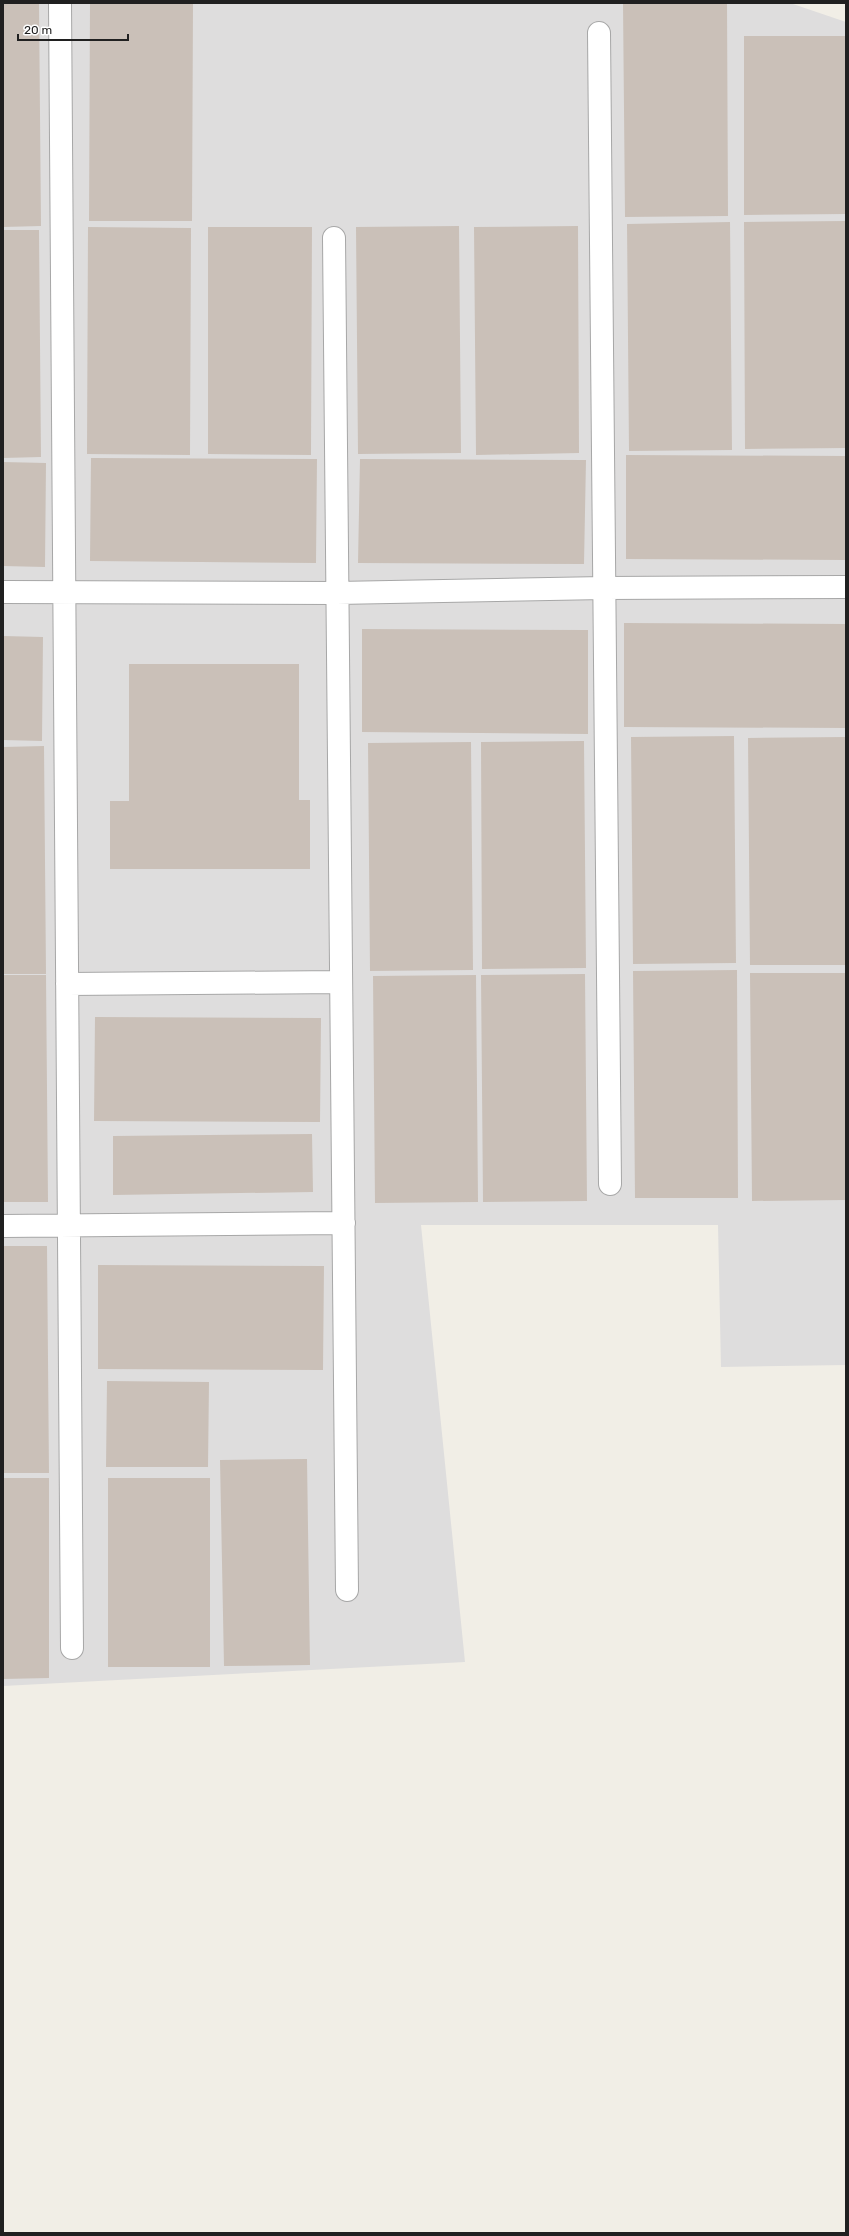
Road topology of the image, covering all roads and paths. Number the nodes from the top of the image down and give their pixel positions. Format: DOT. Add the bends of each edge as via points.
graph roads {
  1 [pos="60,3"];
  2 [pos="599,33"];
  3 [pos="334,238"];
  4 [pos="846,587"];
  5 [pos="604,588"];
  6 [pos="3,592"];
  7 [pos="64,592"];
  8 [pos="338,593"];
  9 [pos="341,982"];
  10 [pos="67,984"];
  11 [pos="610,1184"];
  12 [pos="344,1223"];
  13 [pos="69,1225"];
  14 [pos="3,1226"];
  15 [pos="347,1590"];
  16 [pos="72,1648"];
  1 -- 7 [label="street"];
  2 -- 5 [label="street"];
  3 -- 8 [label="street"];
  4 -- 5 [label="street"];
  5 -- 8 [label="street"];
  5 -- 11 [label="street"];
  6 -- 7 [label="street"];
  7 -- 8 [label="street"];
  7 -- 10 [label="street"];
  8 -- 9 [label="street"];
  9 -- 10 [label="street"];
  9 -- 12 [label="street"];
  10 -- 13 [label="street"];
  12 -- 13 [label="street"];
  12 -- 15 [label="street"];
  13 -- 14 [label="street"];
  13 -- 16 [label="street"];
}
